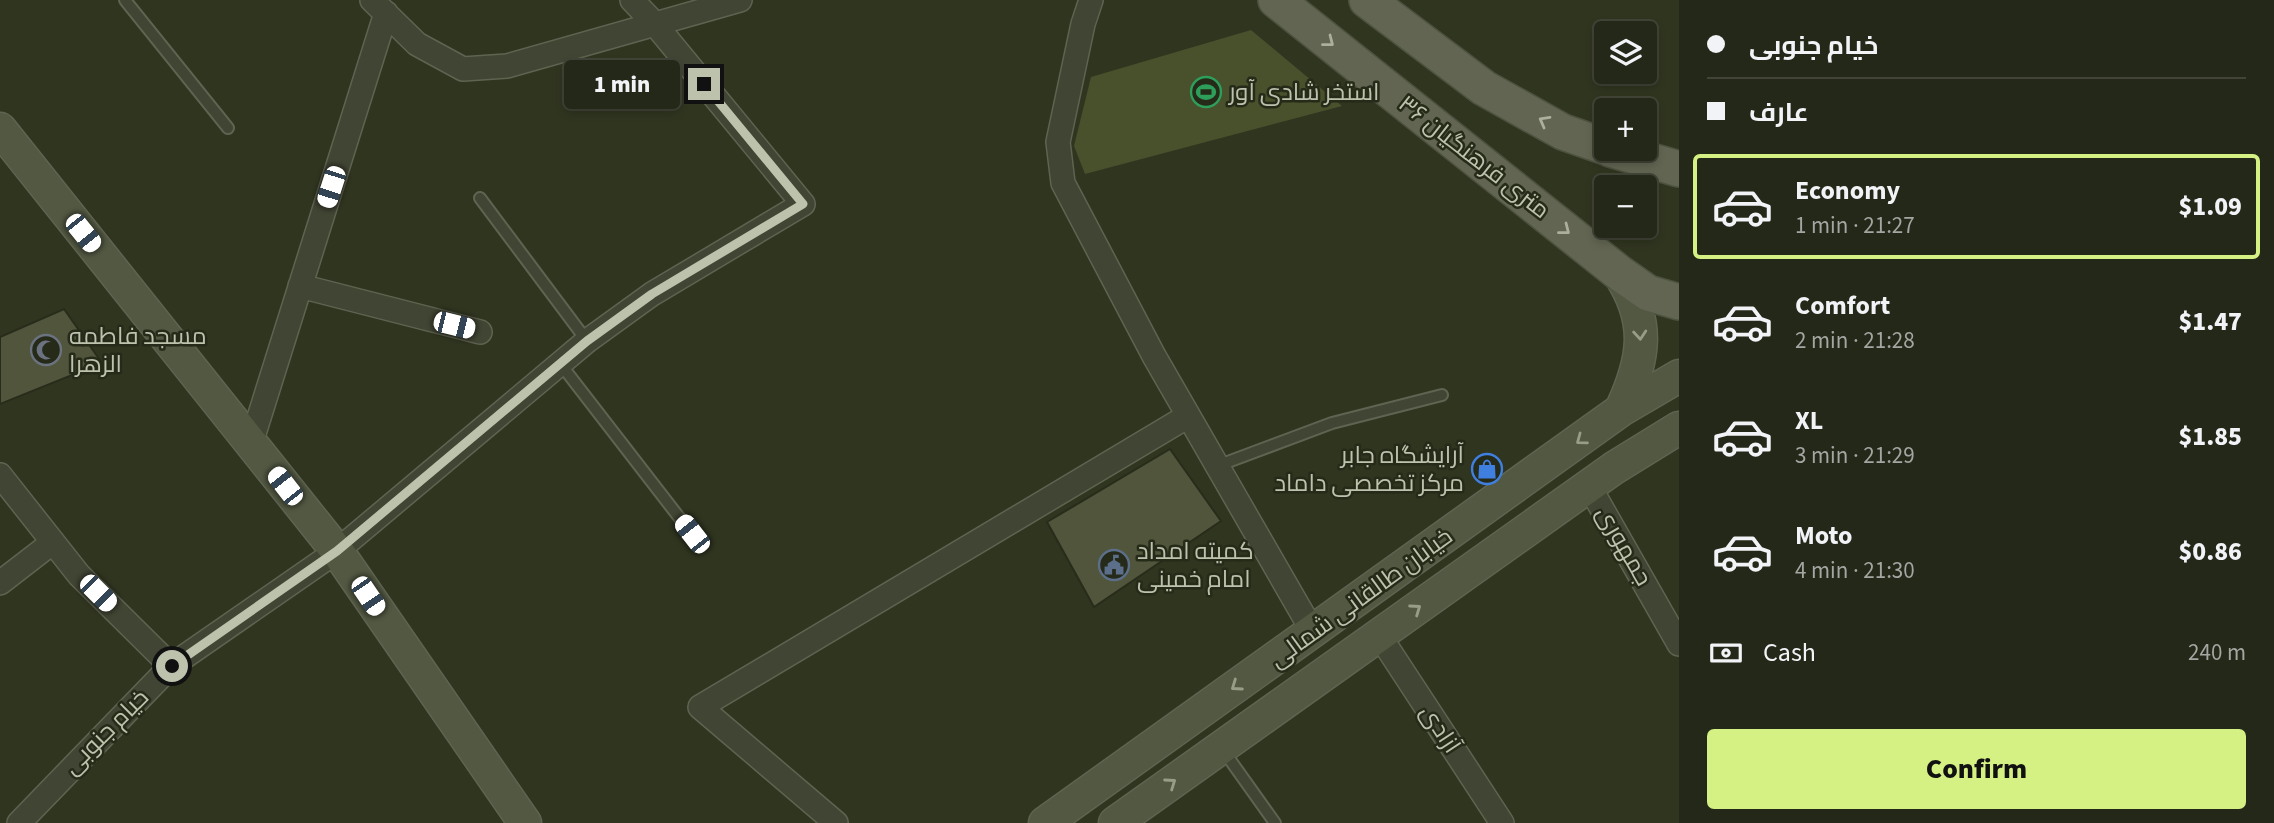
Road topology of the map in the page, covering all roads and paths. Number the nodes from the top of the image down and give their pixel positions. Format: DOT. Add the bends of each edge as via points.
graph roads {
  1 [pos="125,0"];
  2 [pos="632,0"];
  3 [pos="740,0"];
  4 [pos="1091,0"];
  5 [pos="1276,0"];
  6 [pos="1367,0"];
  7 [pos="379,7"];
  8 [pos="654,23"];
  9 [pos="228,128"];
  10 [pos="0,129"];
  11 [pos="1594,143"];
  12 [pos="1652,161"];
  13 [pos="1679,169"];
  14 [pos="480,198"];
  15 [pos="1618,272"];
  16 [pos="300,286"];
  17 [pos="1679,302"];
  18 [pos="480,332"];
  19 [pos="587,341"];
  20 [pos="559,362"];
  21 [pos="1679,376"];
  22 [pos="1442,395"];
  23 [pos="1621,410"];
  24 [pos="1188,416"];
  25 [pos="1679,428"];
  26 [pos="251,443"];
  27 [pos="1217,466"];
  28 [pos="0,475"];
  29 [pos="1589,486"];
  30 [pos="692,534"];
  31 [pos="53,542"];
  32 [pos="337,551"];
  33 [pos="0,583"];
  34 [pos="1313,632"];
  35 [pos="1379,635"];
  36 [pos="1679,644"];
  37 [pos="172,666"];
  38 [pos="1221,747"];
  39 [pos="19,823"];
  40 [pos="525,823"];
  41 [pos="836,823"];
  42 [pos="1045,823"];
  43 [pos="1115,823"];
  44 [pos="1275,823"];
  45 [pos="1502,823"];
  1 -- 9 [label="lane"];
  2 -- 8 [label="street"];
  3 -- 8 [label="street"];
  4 -- 24 [label="street" via="1058,142 1063,183"];
  5 -- 15 [label="main road, ۳۶ متری فرهنگیان, one-way"];
  11 -- 6 [label="main road, one-way" via="1563,132 1484,88"];
  7 -- 8 [label="street" via="417,44 463,69 507,66"];
  7 -- 16 [label="street"];
  8 -- 19 [label="street, خیام جنوبی" via="803,204 652,294"];
  10 -- 26 [label="main road"];
  12 -- 13 [label="main road"];
  14 -- 19 [label="lane"];
  15 -- 17 [label="main road, ۳۶ متری فرهنگیان" via="1648,293"];
  15 -- 23 [label="main road, one-way" via="1637,308 1642,343 1636,378"];
  16 -- 18 [label="street"];
  16 -- 26 [label="street"];
  19 -- 20 [label="street, خیام جنوبی"];
  20 -- 30 [label="lane"];
  20 -- 32 [label="street, خیام جنوبی"];
  21 -- 23 [label="main road, خیابان طالقانی شمالی"];
  22 -- 27 [label="lane" via="1332,423"];
  23 -- 34 [label="main road, خیابان طالقانی شمالی, one-way"];
  24 -- 27 [label="street"];
  24 -- 41 [label="street" via="700,707"];
  25 -- 29 [label="main road, خیابان طالقانی شمالی"];
  26 -- 32 [label="main road"];
  27 -- 34 [label="street"];
  28 -- 31 [label="street"];
  35 -- 29 [label="main road, خیابان طالقانی شمالی, one-way"];
  29 -- 36 [label="street, جمهوری"];
  31 -- 33 [label="street"];
  31 -- 37 [label="street" via="79,575"];
  32 -- 37 [label="street, خیام جنوبی"];
  32 -- 40 [label="main road"];
  34 -- 42 [label="main road, خیابان طالقانی شمالی, one-way"];
  35 -- 38 [label="main road, خیابان طالقانی شمالی"];
  35 -- 45 [label="street, آزادی"];
  37 -- 39 [label="street, خیام جنوبی"];
  43 -- 38 [label="main road, خیابان طالقانی شمالی, one-way"];
  38 -- 44 [label="lane"];
}
